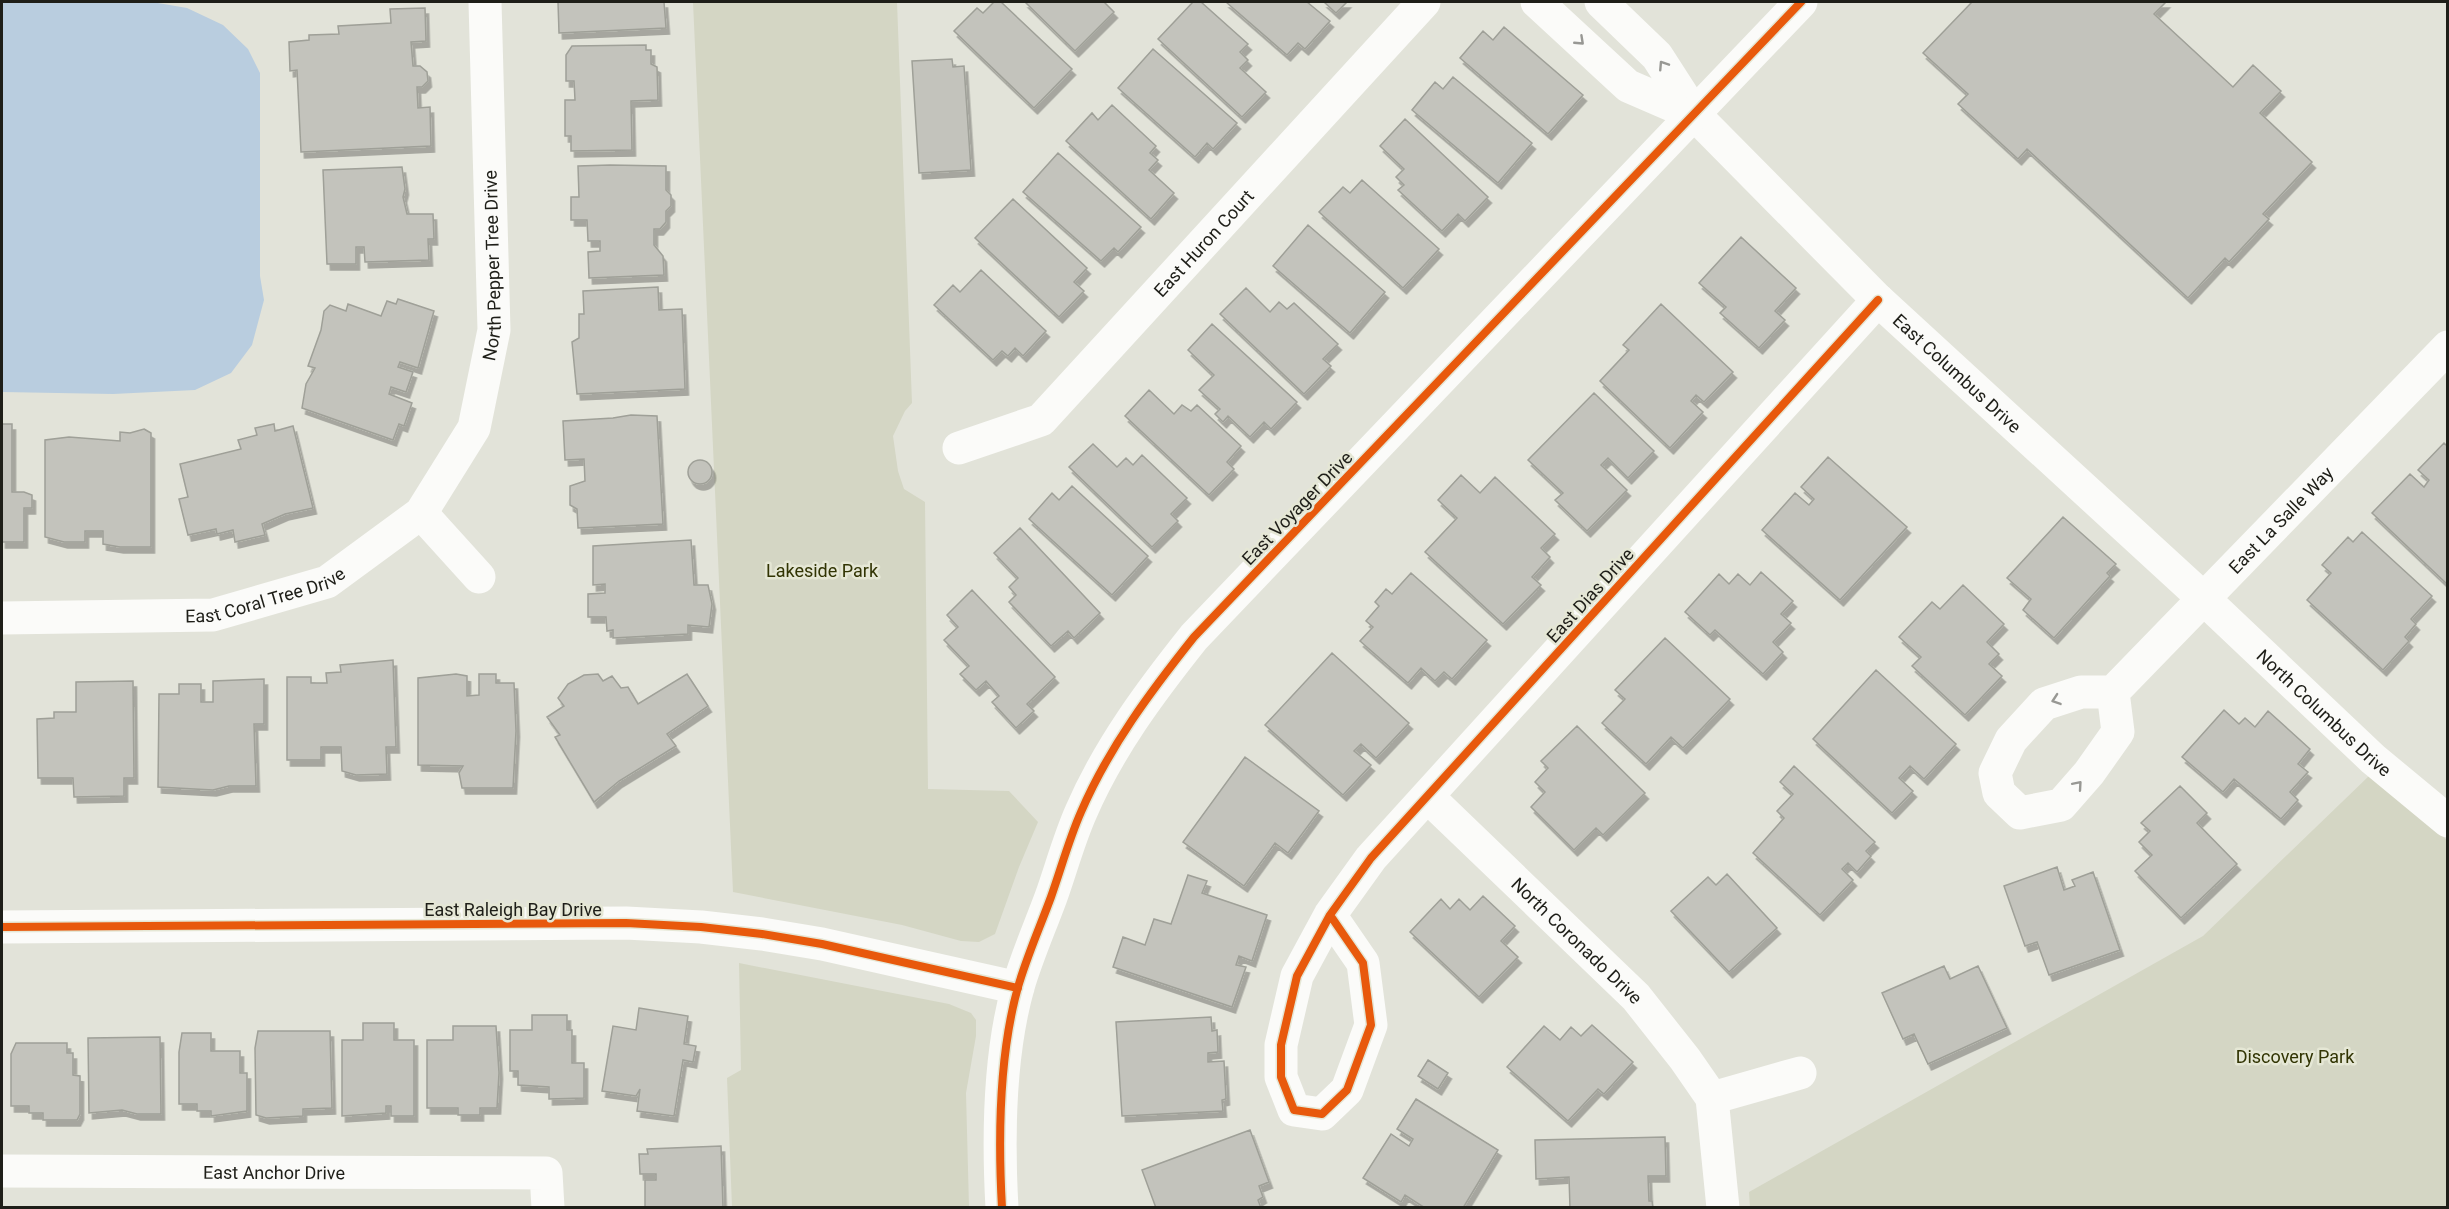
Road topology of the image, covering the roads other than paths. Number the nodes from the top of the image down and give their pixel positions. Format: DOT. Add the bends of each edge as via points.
graph roads {
  1 [pos="485,2"];
  2 [pos="1424,2"];
  3 [pos="1538,2"];
  4 [pos="1601,2"];
  5 [pos="1801,2"];
  6 [pos="1695,115"];
  7 [pos="1878,300"];
  8 [pos="2448,346"];
  9 [pos="959,448"];
  10 [pos="421,513"];
  11 [pos="479,577"];
  12 [pos="2203,598"];
  13 [pos="2,618"];
  14 [pos="2113,692"];
  15 [pos="1428,797"];
  16 [pos="2448,821"];
  17 [pos="1330,915"];
  18 [pos="2,927"];
  19 [pos="1018,988"];
  20 [pos="1800,1073"];
  21 [pos="1712,1098"];
  22 [pos="2,1171"];
  23 [pos="548,1208"];
  24 [pos="1002,1208"];
  25 [pos="1722,1208"];
  1 -- 10 [label="street, North Pepper Tree Drive" via="495,330 474,428"];
  2 -- 9 [label="street, East Huron Court" via="1041,420"];
  3 -- 6 [label="street, East Columbus Drive, one-way" via="1628,86"];
  6 -- 4 [label="street, East Columbus Drive, one-way" via="1657,56"];
  5 -- 6 [label="street, East Voyager Drive"];
  6 -- 7 [label="street, East Columbus Drive"];
  6 -- 19 [label="street, East Voyager Drive" via="1194,637 1148,694 1081,811"];
  7 -- 12 [label="street, East Columbus Drive"];
  7 -- 15 [label="street, East Dias Drive"];
  8 -- 12 [label="street, East La Salle Way"];
  10 -- 11 [label="street"];
  10 -- 13 [label="street, East Coral Tree Drive" via="327,582 213,615"];
  12 -- 14 [label="street, East La Salle Way"];
  12 -- 16 [label="street, North Columbus Drive" via="2373,759"];
  15 -- 17 [label="street, East Dias Drive" via="1371,858"];
  15 -- 21 [label="street, North Coronado Drive" via="1636,997"];
  17 -- 17 [label="street, East Dias Drive" via="1298,976 1281,1045 1281,1077 1294,1110 1322,1114 1347,1090 1371,1025 1363,963"];
  18 -- 19 [label="street, East Raleigh Bay Drive" via="614,923 701,927 822,944"];
  19 -- 24 [label="street, East Voyager Drive" via="1000,1106"];
  20 -- 21 [label="street"];
  21 -- 25 [label="street, North Coronado Drive"];
  22 -- 23 [label="street, East Anchor Drive" via="546,1173"];
}
